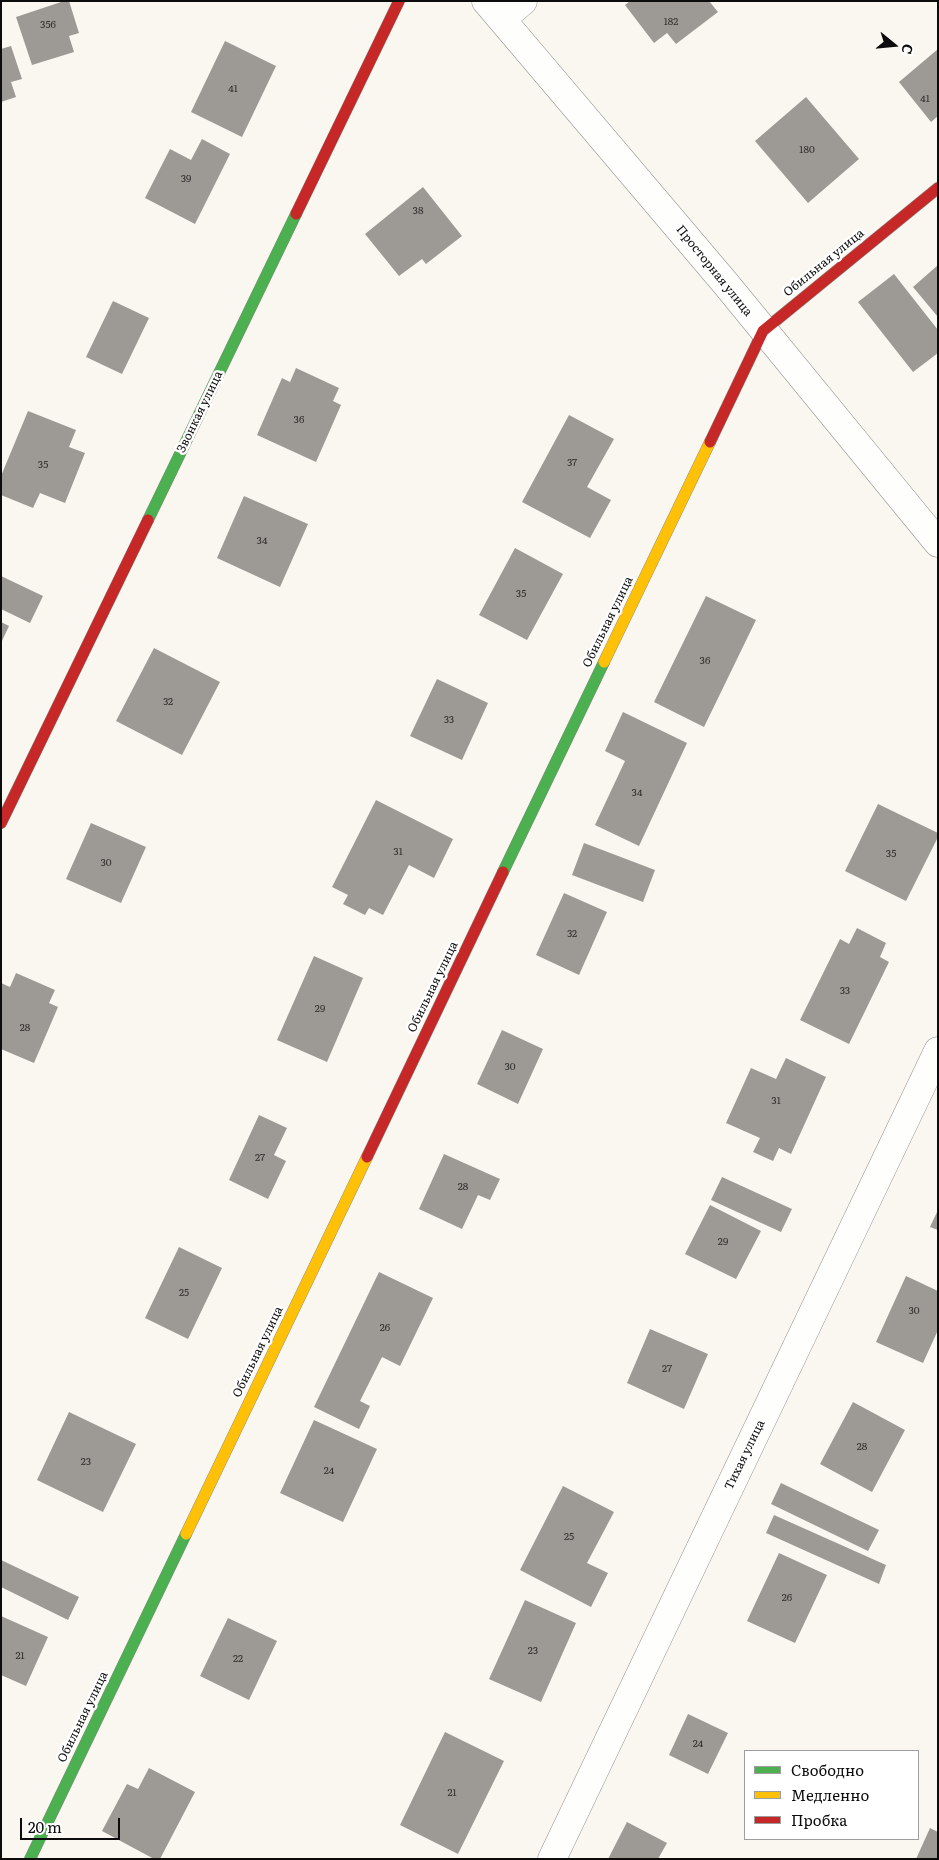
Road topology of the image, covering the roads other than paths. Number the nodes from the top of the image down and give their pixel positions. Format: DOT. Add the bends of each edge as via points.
graph roads {
  1 [pos="399,1"];
  2 [pos="523,1"];
  3 [pos="494,10"];
  4 [pos="938,188"];
  5 [pos="763,331"];
  6 [pos="938,543"];
  7 [pos="1,822"];
  8 [pos="938,1051"];
  9 [pos="30,1859"];
  10 [pos="552,1859"];
  1 -- 7 [label="street, Звонкая улица"];
  2 -- 3 [label="street"];
  3 -- 5 [label="street, Просторная улица"];
  4 -- 5 [label="street, Обильная улица"];
  5 -- 6 [label="street, Просторная улица"];
  5 -- 9 [label="street, Обильная улица"];
  8 -- 10 [label="street, Тихая улица"];
}
